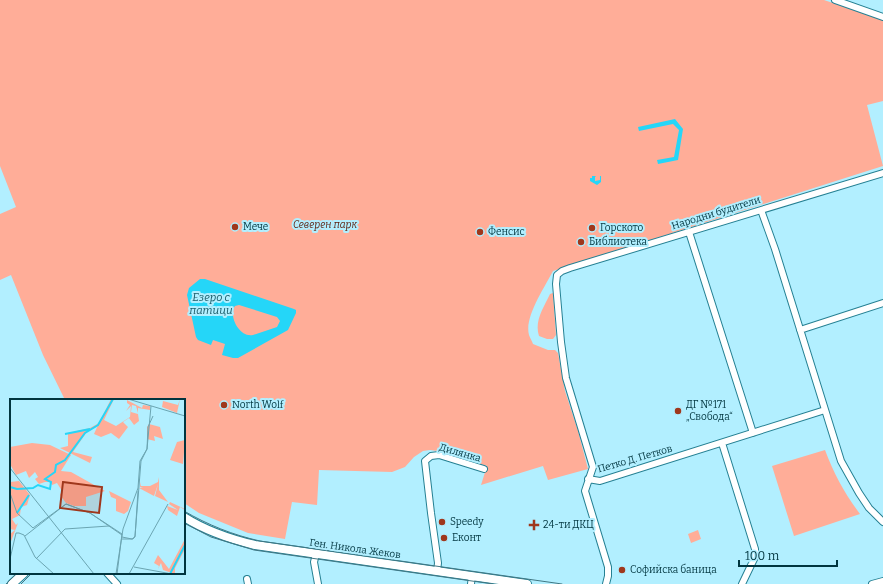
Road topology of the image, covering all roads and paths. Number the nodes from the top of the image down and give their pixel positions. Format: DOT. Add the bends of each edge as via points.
graph roads {
  1 [pos="835,0"];
  2 [pos="883,17"];
  3 [pos="883,173"];
  4 [pos="761,210"];
  5 [pos="689,232"];
  6 [pos="883,303"];
  7 [pos="800,330"];
  8 [pos="825,410"];
  9 [pos="753,433"];
  10 [pos="722,443"];
  11 [pos="484,470"];
  12 [pos="588,479"];
  13 [pos="185,518"];
  14 [pos="883,522"];
  15 [pos="316,554"];
  16 [pos="437,571"];
  17 [pos="23,574"];
  18 [pos="108,574"];
  19 [pos="471,580"];
  20 [pos="883,581"];
  21 [pos="17,582"];
  22 [pos="117,584"];
  23 [pos="318,584"];
  24 [pos="527,584"];
  25 [pos="606,584"];
  26 [pos="742,584"];
  27 [pos="872,584"];
  1 -- 2 [label="street"];
  3 -- 4 [label="street, Народни будители"];
  4 -- 5 [label="street, Народни будители"];
  4 -- 7 [label="street"];
  5 -- 9 [label="street"];
  5 -- 12 [label="street, Народни будители" via="570,268 557,275 566,378 592,467"];
  6 -- 7 [label="street"];
  7 -- 8 [label="street"];
  8 -- 9 [label="street, Петко Д. Петков"];
  8 -- 14 [label="street" via="848,476 869,508"];
  9 -- 10 [label="street, Петко Д. Петков"];
  10 -- 12 [label="street, Петко Д. Петков" via="600,481"];
  10 -- 26 [label="street" via="755,549 755,557"];
  11 -- 16 [label="street, Дилянка" via="440,455 431,456 425,461"];
  12 -- 25 [label="street, Петко Д. Петков" via="584,491 608,567"];
  13 -- 15 [label="street, Ген. Никола Жеков" via="213,532 243,542"];
  15 -- 16 [label="street, Ген. Никола Жеков"];
  15 -- 23 [label="street" via="314,562"];
  16 -- 19 [label="street, Ген. Никола Жеков"];
  17 -- 21 [label="street"];
  18 -- 22 [label="street"];
  19 -- 24 [label="street, Ген. Никола Жеков"];
  20 -- 27 [label="street"];
}
